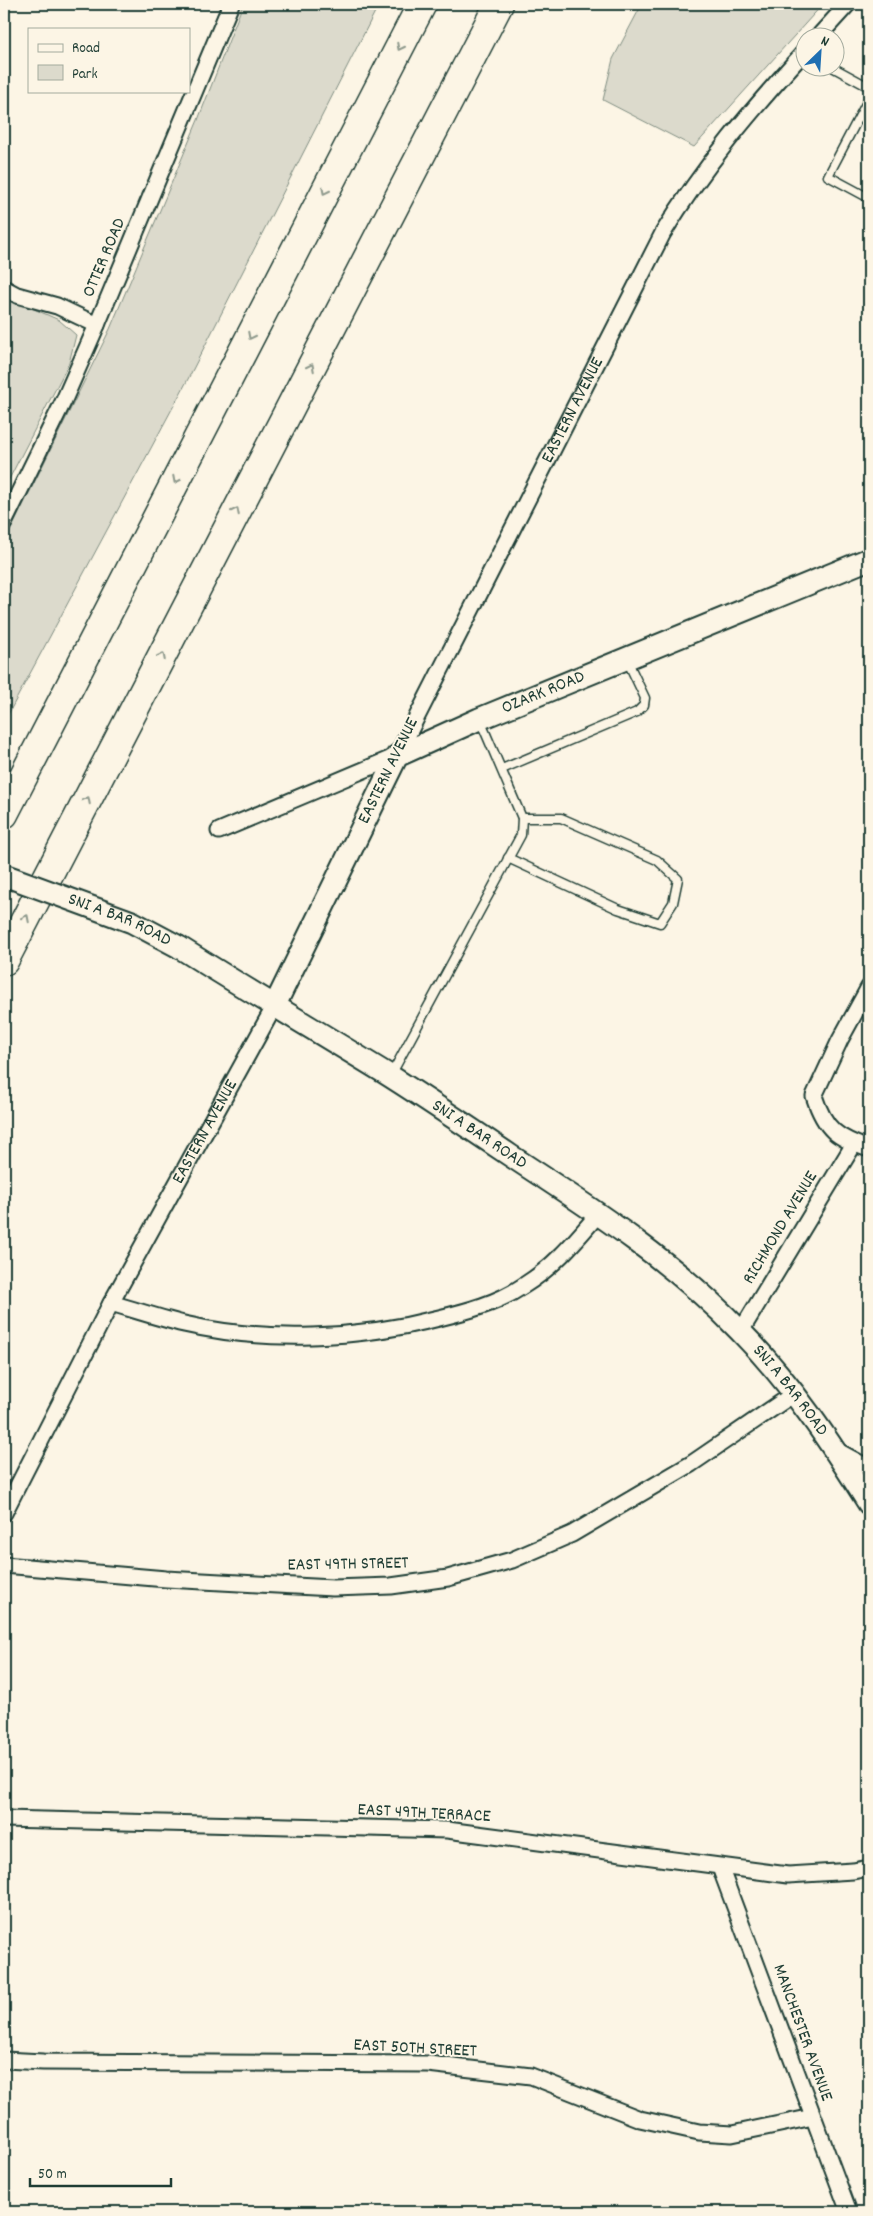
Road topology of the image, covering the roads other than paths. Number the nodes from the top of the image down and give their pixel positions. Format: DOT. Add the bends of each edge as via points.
graph roads {
  1 [pos="231,4"];
  2 [pos="422,4"];
  3 [pos="499,4"];
  4 [pos="848,4"];
  5 [pos="826,28"];
  6 [pos="796,61"];
  7 [pos="846,75"];
  8 [pos="869,87"];
  9 [pos="869,98"];
  10 [pos="869,198"];
  11 [pos="8,293"];
  12 [pos="97,325"];
  13 [pos="4,522"];
  14 [pos="869,559"];
  15 [pos="626,658"];
  16 [pos="479,719"];
  17 [pos="396,756"];
  18 [pos="502,769"];
  19 [pos="4,814"];
  20 [pos="522,818"];
  21 [pos="219,830"];
  22 [pos="508,858"];
  23 [pos="4,875"];
  24 [pos="4,961"];
  25 [pos="869,987"];
  26 [pos="274,1007"];
  27 [pos="390,1076"];
  28 [pos="854,1144"];
  29 [pos="869,1149"];
  30 [pos="599,1213"];
  31 [pos="111,1303"];
  32 [pos="741,1331"];
  33 [pos="795,1393"];
  34 [pos="836,1450"];
  35 [pos="869,1468"];
  36 [pos="869,1504"];
  37 [pos="4,1513"];
  38 [pos="4,1565"];
  39 [pos="4,1819"];
  40 [pos="720,1867"];
  41 [pos="869,1868"];
  42 [pos="4,2060"];
  43 [pos="813,2117"];
  44 [pos="849,2212"];
  1 -- 12 [label="street, OTTER ROAD"];
  2 -- 19 [label="highway, one-way"];
  24 -- 3 [label="highway, one-way"];
  4 -- 5 [label="street"];
  6 -- 17 [label="street, EASTERN AVENUE" via="716,154 663,233"];
  7 -- 8 [label="lane"];
  9 -- 10 [label="lane" via="828,176"];
  11 -- 12 [label="street" via="56,306"];
  12 -- 13 [label="street, OTTER ROAD"];
  14 -- 15 [label="street, OZARK ROAD"];
  15 -- 16 [label="street, OZARK ROAD"];
  15 -- 18 [label="lane" via="645,698 644,705 637,712"];
  16 -- 17 [label="street, OZARK ROAD"];
  16 -- 18 [label="lane"];
  17 -- 21 [label="street, OZARK ROAD"];
  17 -- 26 [label="street, EASTERN AVENUE"];
  18 -- 20 [label="lane"];
  20 -- 22 [label="lane" via="521,834"];
  20 -- 22 [label="lane" via="561,818 657,860 678,878 673,903 660,923 618,909"];
  22 -- 27 [label="lane"];
  23 -- 26 [label="street, SNI A BAR ROAD, bridge" via="132,922 179,946"];
  25 -- 28 [label="street" via="814,1096 818,1110 834,1134"];
  26 -- 27 [label="street, SNI A BAR ROAD"];
  26 -- 31 [label="street, EASTERN AVENUE"];
  27 -- 30 [label="street, SNI A BAR ROAD"];
  28 -- 29 [label="street"];
  28 -- 32 [label="street, RICHMOND AVENUE"];
  30 -- 31 [label="street" via="563,1256 523,1287 477,1309 409,1326 328,1335 256,1334 185,1324"];
  30 -- 32 [label="street, SNI A BAR ROAD" via="676,1270"];
  31 -- 37 [label="street, EASTERN AVENUE"];
  32 -- 33 [label="street, SNI A BAR ROAD"];
  33 -- 34 [label="street, SNI A BAR ROAD"];
  33 -- 38 [label="street, EAST 49TH STREET" via="691,1464 572,1534 512,1560 448,1578 391,1586 333,1588 166,1579"];
  34 -- 35 [label="street"];
  34 -- 36 [label="street, SNI A BAR ROAD"];
  39 -- 40 [label="street, EAST 49TH TERRACE" via="447,1830"];
  40 -- 41 [label="street, EAST 49TH TERRACE" via="788,1875"];
  40 -- 43 [label="street, MANCHESTER AVENUE"];
  42 -- 43 [label="street, EAST 50TH STREET" via="428,2064 531,2076 640,2119 699,2132 732,2134"];
  43 -- 44 [label="street, MANCHESTER AVENUE"];
}
